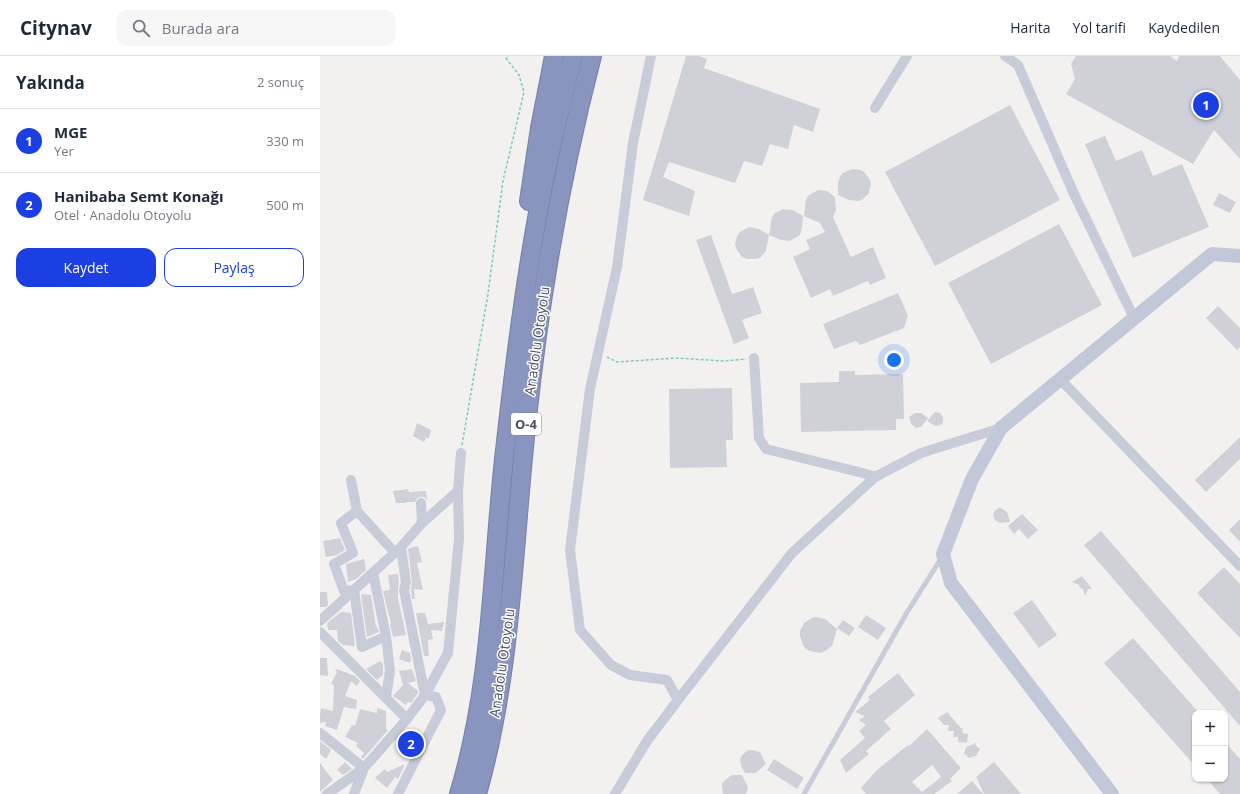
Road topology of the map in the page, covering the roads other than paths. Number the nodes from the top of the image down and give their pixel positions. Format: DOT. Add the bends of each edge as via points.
graph roads {
  1 [pos="554,56"];
  2 [pos="573,56"];
  3 [pos="592,56"];
  4 [pos="651,56"];
  5 [pos="907,56"];
  6 [pos="1005,56"];
  7 [pos="875,108"];
  8 [pos="1240,256"];
  9 [pos="1134,318"];
  10 [pos="754,358"];
  11 [pos="515,365"];
  12 [pos="1060,379"];
  13 [pos="1000,428"];
  14 [pos="461,453"];
  15 [pos="875,477"];
  16 [pos="351,480"];
  17 [pos="458,490"];
  18 [pos="421,503"];
  19 [pos="358,511"];
  20 [pos="422,524"];
  21 [pos="398,550"];
  22 [pos="943,554"];
  23 [pos="1240,566"];
  24 [pos="373,573"];
  25 [pos="354,590"];
  26 [pos="320,621"];
  27 [pos="320,632"];
  28 [pos="386,636"];
  29 [pos="425,695"];
  30 [pos="386,697"];
  31 [pos="678,700"];
  32 [pos="407,719"];
  33 [pos="320,733"];
  34 [pos="364,768"];
  35 [pos="327,794"];
  36 [pos="354,794"];
  37 [pos="398,794"];
  38 [pos="459,794"];
  39 [pos="477,794"];
  40 [pos="615,794"];
  41 [pos="804,794"];
  42 [pos="1112,794"];
  1 -- 11 [label="highway" via="545,98 512,313"];
  2 -- 11 [label="highway, Anadolu Otoyolu / O-4" via="547,167"];
  3 -- 39 [label="highway, Anadolu Otoyolu / O-4" via="564,175 544,286 527,417 504,668 491,740"];
  4 -- 31 [label="street" via="633,143 617,267 590,389 570,550 580,630 611,665 630,675 667,680"];
  5 -- 7 [label="street"];
  6 -- 9 [label="street" via="1018,65 1074,194"];
  8 -- 9 [label="street" via="1212,254"];
  9 -- 12 [label="street"];
  10 -- 15 [label="street" via="759,438 766,449"];
  11 -- 38 [label="highway, Anadolu Otoyolu / O-4" via="488,650 478,716"];
  12 -- 13 [label="street"];
  12 -- 23 [label="street"];
  13 -- 15 [label="street" via="920,453"];
  13 -- 22 [label="street" via="972,479"];
  14 -- 17 [label="street"];
  15 -- 31 [label="street" via="792,553"];
  16 -- 19 [label="street"];
  17 -- 20 [label="street"];
  17 -- 29 [label="street" via="459,538 448,654"];
  18 -- 20 [label="street"];
  19 -- 21 [label="street"];
  19 -- 25 [label="street" via="341,523 353,553 334,564 344,591"];
  20 -- 21 [label="street"];
  21 -- 24 [label="street"];
  21 -- 29 [label="street"];
  22 -- 41 [label="lane"];
  22 -- 42 [label="street" via="951,583"];
  24 -- 25 [label="street"];
  24 -- 28 [label="street"];
  25 -- 26 [label="street"];
  25 -- 28 [label="street" via="362,647"];
  27 -- 30 [label="street"];
  28 -- 30 [label="street" via="390,671"];
  29 -- 32 [label="street"];
  29 -- 37 [label="street" via="436,697 441,710"];
  30 -- 32 [label="street"];
  31 -- 40 [label="street" via="647,741"];
  32 -- 34 [label="street"];
  33 -- 34 [label="street"];
  34 -- 35 [label="street"];
  34 -- 36 [label="street"];
}
